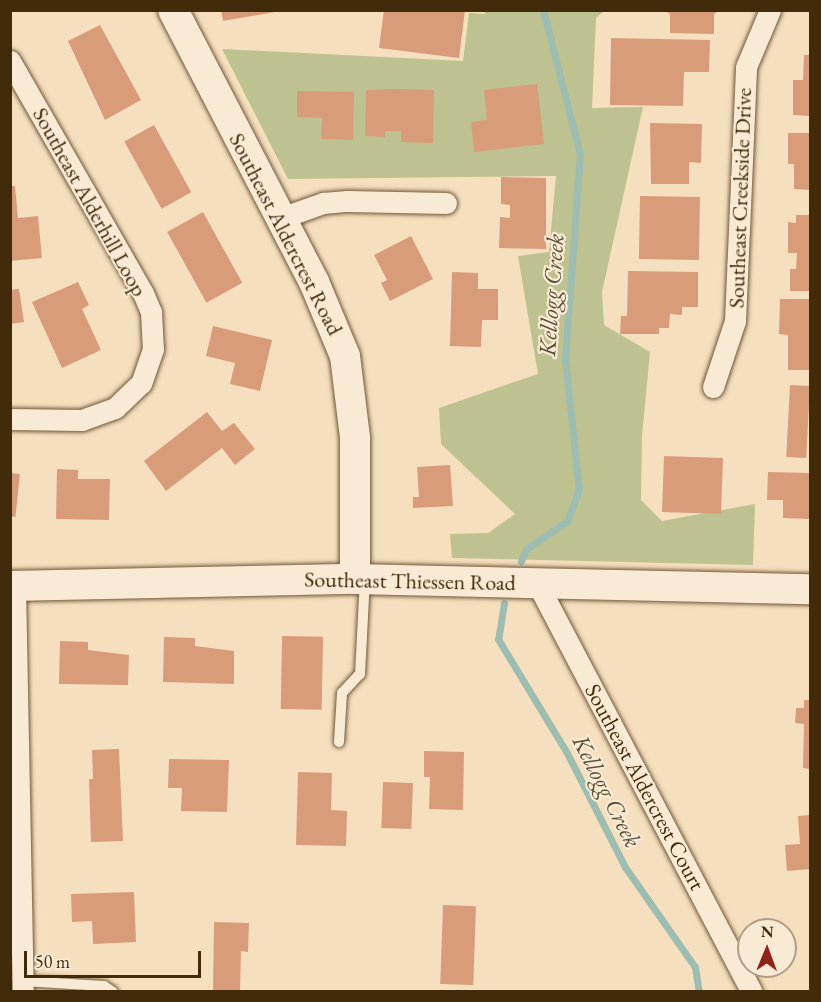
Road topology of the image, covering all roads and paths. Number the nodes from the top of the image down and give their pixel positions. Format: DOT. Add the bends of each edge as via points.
graph roads {
  1 [pos="173,10"];
  2 [pos="770,10"];
  3 [pos="10,61"];
  4 [pos="446,203"];
  5 [pos="281,218"];
  6 [pos="713,387"];
  7 [pos="10,419"];
  8 [pos="360,579"];
  9 [pos="537,583"];
  10 [pos="13,586"];
  11 [pos="810,589"];
  12 [pos="339,742"];
  13 [pos="23,986"];
  14 [pos="113,992"];
  15 [pos="753,992"];
  1 -- 5 [label="main road, Southeast Aldercrest Road"];
  2 -- 6 [label="street, Southeast Creekside Drive" via="746,67 735,321"];
  3 -- 7 [label="street, Southeast Alderhill Loop" via="143,293 151,312 153,349 141,383 115,408 82,420"];
  4 -- 5 [label="street" via="323,203"];
  5 -- 8 [label="main road, Southeast Aldercrest Road" via="334,325 349,371"];
  8 -- 9 [label="main road, Southeast Thiessen Road"];
  8 -- 10 [label="main road, Southeast Thiessen Road"];
  8 -- 12 [label="lane" via="360,674 342,693"];
  9 -- 11 [label="main road, Southeast Thiessen Road"];
  9 -- 15 [label="street, Southeast Aldercrest Court"];
  10 -- 13 [label="street"];
  13 -- 14 [label="lane" via="104,986"];
}
